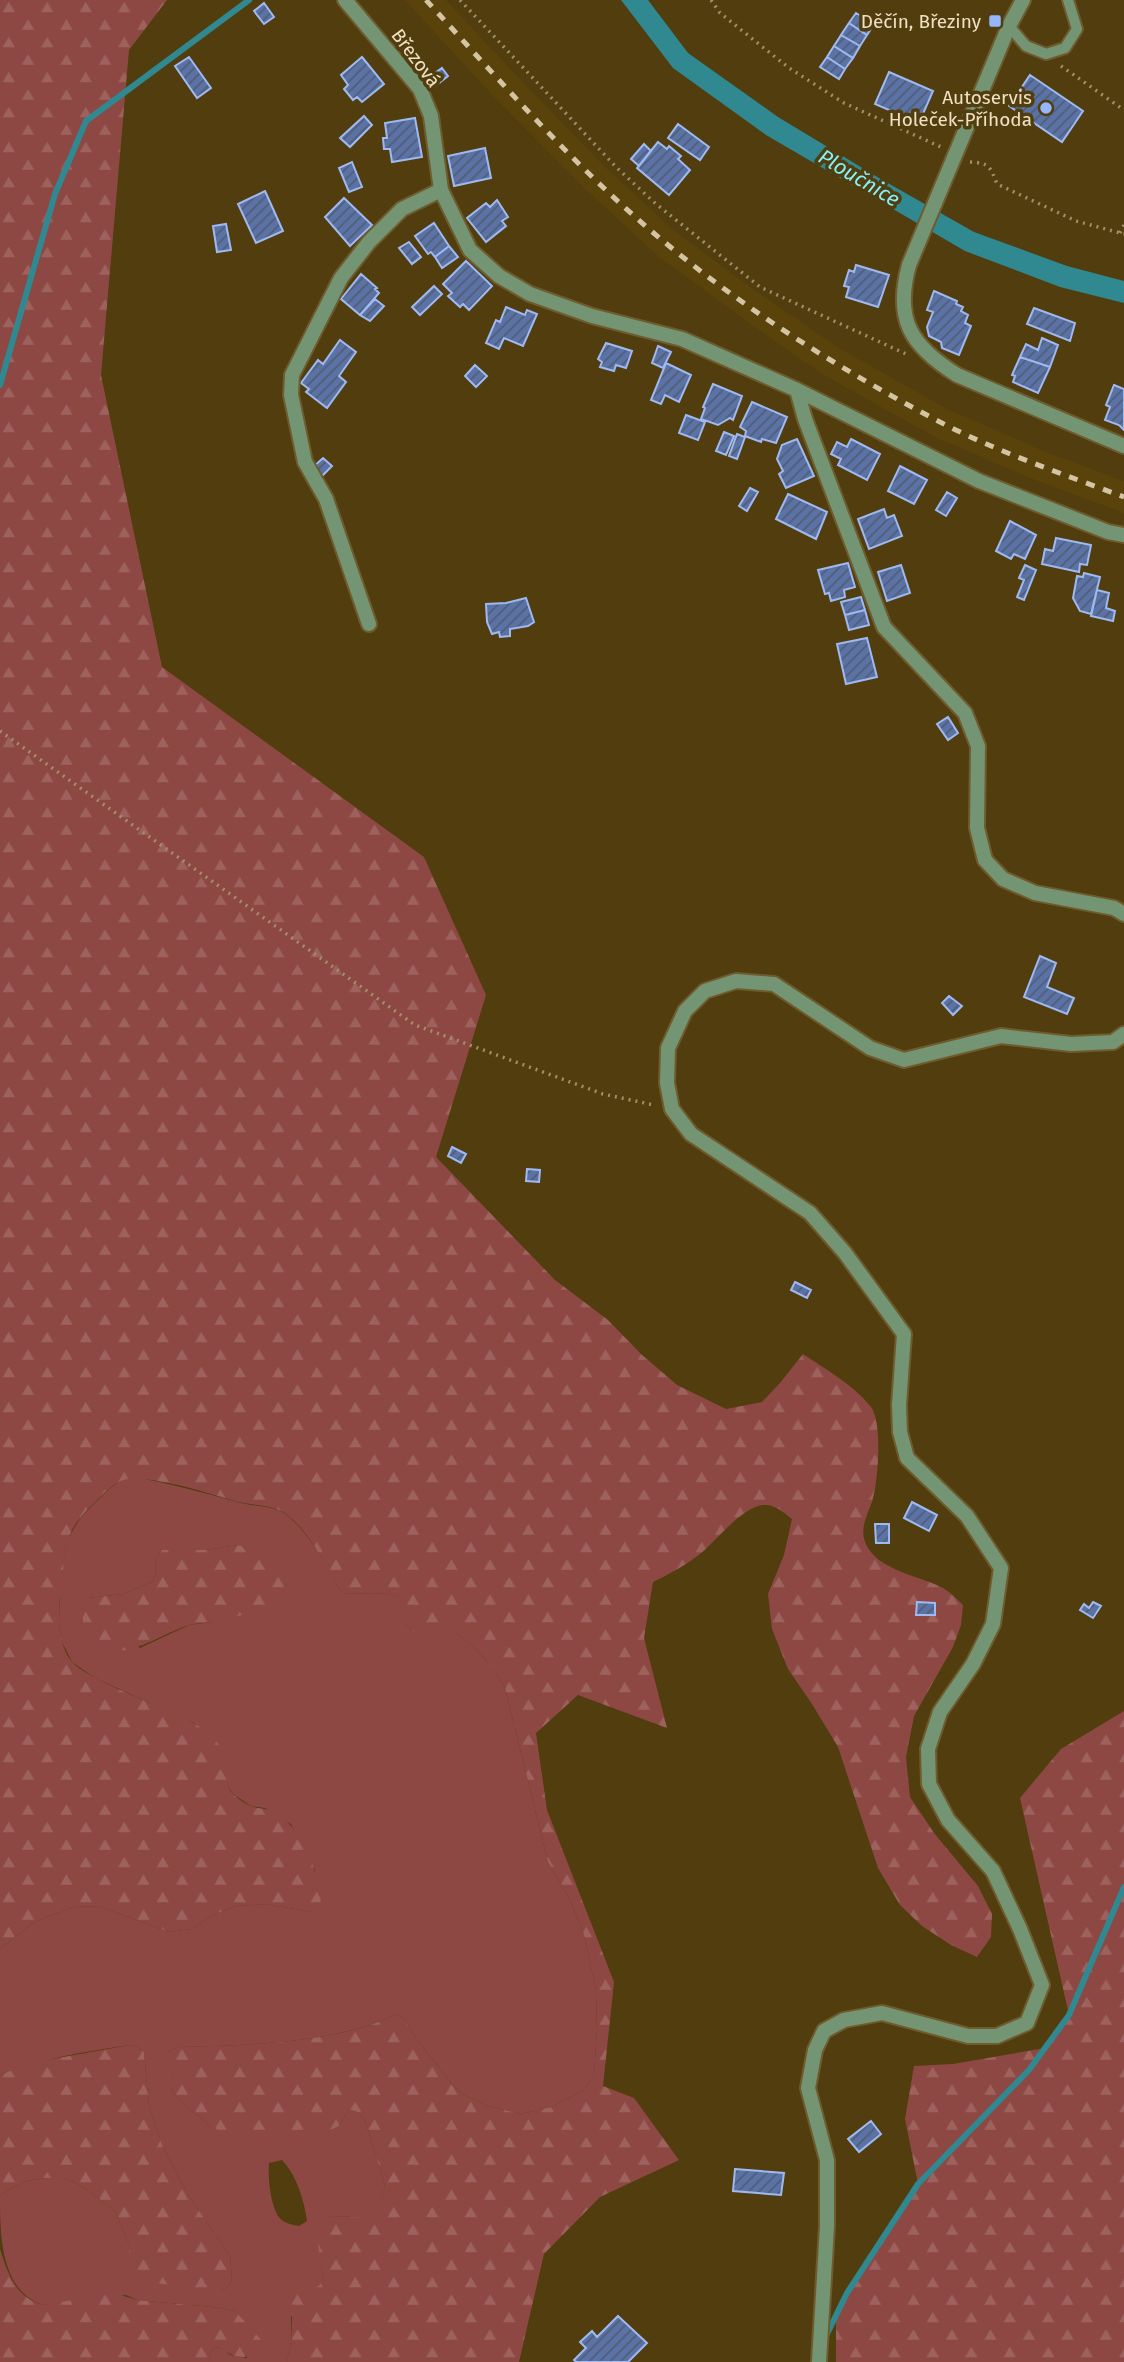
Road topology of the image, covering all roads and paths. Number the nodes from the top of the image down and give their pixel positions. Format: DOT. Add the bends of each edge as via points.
graph roads {
  1 [pos="345,0"];
  2 [pos="460,0"];
  3 [pos="710,0"];
  4 [pos="1023,0"];
  5 [pos="1068,0"];
  6 [pos="1009,26"];
  7 [pos="1046,54"];
  8 [pos="1124,110"];
  9 [pos="955,153"];
  10 [pos="441,190"];
  11 [pos="1124,225"];
  12 [pos="1122,233"];
  13 [pos="933,359"];
  14 [pos="797,390"];
  15 [pos="1124,446"];
  16 [pos="1124,535"];
  17 [pos="369,624"];
  18 [pos="0,731"];
  19 [pos="1124,914"];
  20 [pos="1124,1034"];
  21 [pos="672,1109"];
  22 [pos="819,2362"];
  1 -- 10 [label="street, Březová" via="421,89 431,116"];
  2 -- 13 [label="path" via="615,167 760,287 900,352"];
  3 -- 9 [label="path" via="789,68 844,103"];
  4 -- 6 [label="street"];
  5 -- 7 [label="lane" via="1077,29 1065,48"];
  6 -- 7 [label="lane" via="1026,46"];
  6 -- 9 [label="street"];
  7 -- 8 [label="path"];
  9 -- 12 [label="path" via="990,167 998,184 1076,221"];
  9 -- 13 [label="street" via="903,285 907,323"];
  10 -- 14 [label="street, Březová" via="470,250 499,276 530,294 681,339"];
  10 -- 17 [label="street" via="402,209 369,242 341,278 292,374 291,396 305,462 326,499"];
  11 -- 12 [label="path"];
  13 -- 15 [label="street" via="957,375"];
  14 -- 16 [label="street, Březová" via="979,481"];
  14 -- 19 [label="street" via="884,626 965,713 978,746 977,828 985,860 1003,879 1035,893 1114,908"];
  18 -- 21 [label="path" via="415,1025 603,1094"];
  20 -- 21 [label="street" via="1113,1042 1071,1044 1001,1037 904,1060 870,1048 774,984 736,981 705,991 685,1011 668,1048"];
  21 -- 22 [label="street" via="691,1134 810,1213 904,1334 899,1405 907,1458 967,1516 1001,1568 993,1624 974,1664 940,1712 928,1749 929,1784 948,1820 993,1871 1042,1985 1027,2023 997,2036 968,2036 882,2013 844,2020 824,2031 815,2049 808,2088 827,2160"];
}
